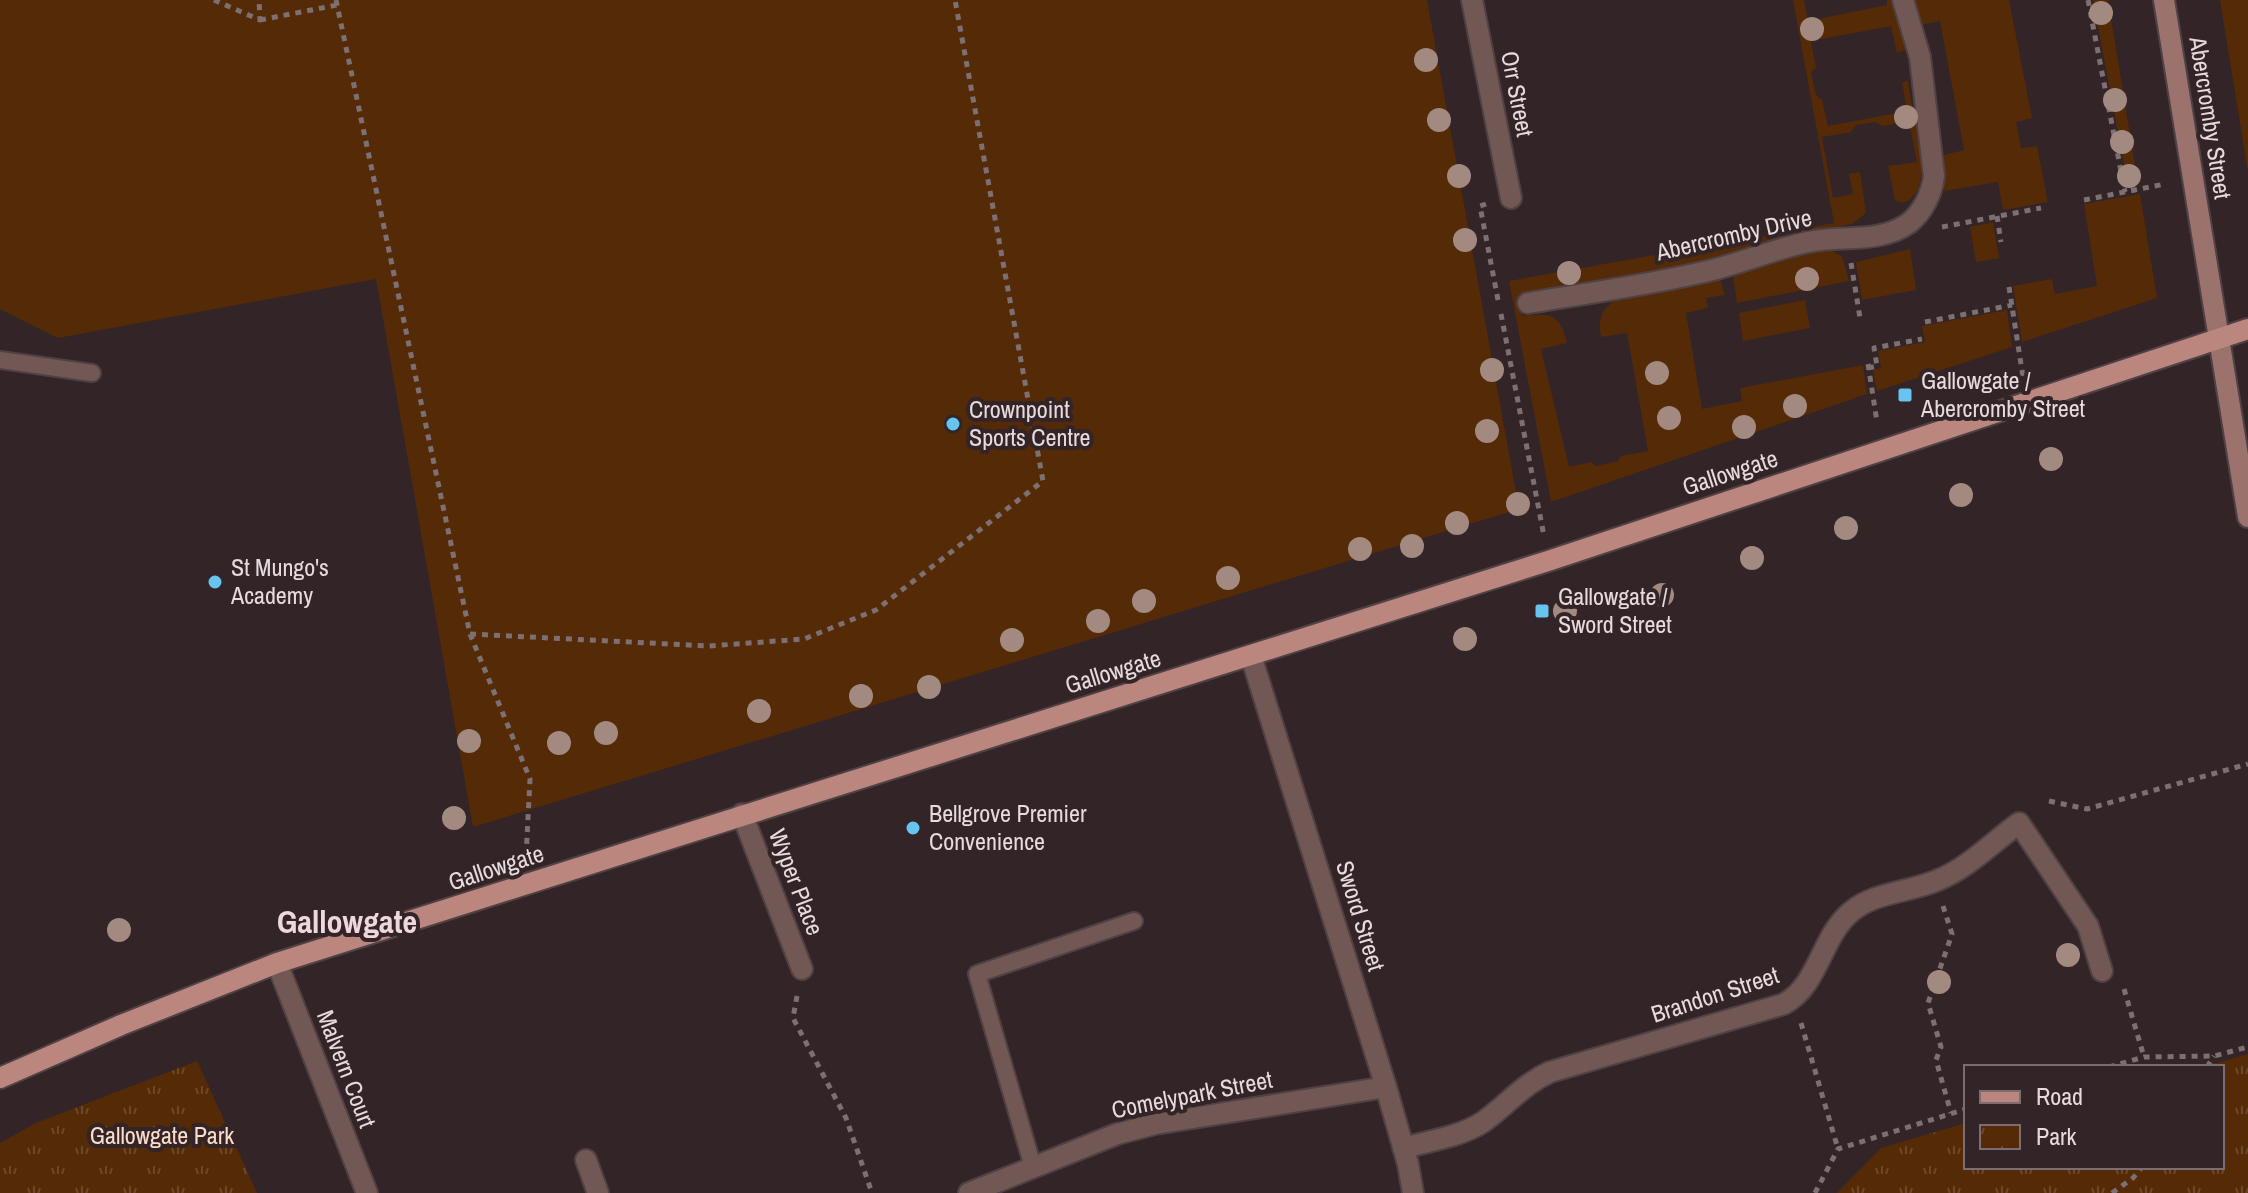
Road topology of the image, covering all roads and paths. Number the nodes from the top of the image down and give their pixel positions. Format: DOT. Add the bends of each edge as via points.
graph roads {
  1 [pos="214,0"];
  2 [pos="259,0"];
  3 [pos="955,0"];
  4 [pos="1472,0"];
  5 [pos="1903,0"];
  6 [pos="2088,0"];
  7 [pos="2164,0"];
  8 [pos="337,3"];
  9 [pos="260,20"];
  10 [pos="2193,178"];
  11 [pos="2125,192"];
  12 [pos="1511,198"];
  13 [pos="2084,200"];
  14 [pos="2041,208"];
  15 [pos="1917,215"];
  16 [pos="1997,216"];
  17 [pos="1847,238"];
  18 [pos="2001,242"];
  19 [pos="2009,287"];
  20 [pos="1528,303"];
  21 [pos="2012,305"];
  22 [pos="1860,318"];
  23 [pos="1925,322"];
  24 [pos="2248,329"];
  25 [pos="1922,339"];
  26 [pos="2219,339"];
  27 [pos="0,360"];
  28 [pos="92,373"];
  29 [pos="2027,402"];
  30 [pos="1882,450"];
  31 [pos="2248,517"];
  32 [pos="1548,561"];
  33 [pos="470,634"];
  34 [pos="1251,656"];
  35 [pos="2248,764"];
  36 [pos="2049,801"];
  37 [pos="742,814"];
  38 [pos="1935,882"];
  39 [pos="524,886"];
  40 [pos="1134,921"];
  41 [pos="277,963"];
  42 [pos="802,969"];
  43 [pos="2102,971"];
  44 [pos="1793,999"];
  45 [pos="2248,1047"];
  46 [pos="2214,1056"];
  47 [pos="2144,1057"];
  48 [pos="2116,1065"];
  49 [pos="2208,1065"];
  50 [pos="0,1078"];
  51 [pos="1386,1087"];
  52 [pos="1964,1110"];
  53 [pos="1951,1113"];
  54 [pos="1403,1148"];
  55 [pos="1838,1149"];
  56 [pos="586,1160"];
  57 [pos="1033,1167"];
  58 [pos="2140,1169"];
  59 [pos="367,1193"];
  60 [pos="598,1193"];
  61 [pos="872,1193"];
  62 [pos="969,1193"];
  63 [pos="1413,1193"];
  64 [pos="1815,1193"];
  65 [pos="2112,1193"];
  1 -- 9 [label="path"];
  2 -- 9 [label="path"];
  3 -- 33 [label="path" via="1043,481 876,610 804,639 709,646"];
  4 -- 12 [label="street, Orr Street"];
  5 -- 15 [label="street" via="1920,57 1934,176"];
  6 -- 11 [label="path"];
  7 -- 10 [label="street, Abercromby Street"];
  8 -- 9 [label="path"];
  8 -- 33 [label="path"];
  10 -- 11 [label="path"];
  10 -- 26 [label="street, Abercromby Street"];
  11 -- 13 [label="path"];
  12 -- 32 [label="path" via="1480,206"];
  14 -- 16 [label="path"];
  15 -- 16 [label="path" via="1939,227"];
  15 -- 17 [label="street, Abercromby Drive" via="1899,228"];
  16 -- 18 [label="path"];
  17 -- 20 [label="street, Abercromby Drive" via="1811,241 1700,272"];
  17 -- 22 [label="path"];
  19 -- 21 [label="path"];
  21 -- 23 [label="path"];
  21 -- 29 [label="path"];
  24 -- 26 [label="main road, Gallowgate"];
  25 -- 30 [label="path" via="1874,348 1877,366 1868,366"];
  26 -- 29 [label="main road, Gallowgate"];
  26 -- 31 [label="street, Abercromby Street"];
  27 -- 28 [label="lane"];
  29 -- 30 [label="main road, Gallowgate"];
  30 -- 32 [label="main road, Gallowgate"];
  32 -- 34 [label="main road, Gallowgate"];
  33 -- 39 [label="path" via="530,779"];
  34 -- 37 [label="main road, Gallowgate"];
  34 -- 51 [label="street, Sword Street"];
  35 -- 36 [label="path" via="2087,809"];
  37 -- 39 [label="main road, Gallowgate"];
  37 -- 42 [label="street, Wyper Place"];
  38 -- 43 [label="street, Brandon Street" via="2019,823 2088,926"];
  38 -- 44 [label="street, Brandon Street" via="1850,912"];
  38 -- 53 [label="path" via="1952,934 1928,1003"];
  39 -- 41 [label="main road, Gallowgate"];
  40 -- 57 [label="lane" via="977,974"];
  41 -- 50 [label="main road, Gallowgate"];
  41 -- 59 [label="street, Malvern Court"];
  42 -- 61 [label="path" via="793,1018 846,1118"];
  43 -- 47 [label="path" via="2122,985"];
  44 -- 54 [label="street, Brandon Street" via="1550,1072 1482,1122"];
  44 -- 55 [label="path"];
  45 -- 46 [label="path"];
  46 -- 47 [label="path"];
  46 -- 49 [label="path"];
  47 -- 48 [label="path"];
  51 -- 54 [label="street, Sword Street"];
  51 -- 57 [label="street, Comelypark Street" via="1155,1124"];
  52 -- 53 [label="path"];
  53 -- 55 [label="path"];
  54 -- 63 [label="street, Sword Street"];
  55 -- 64 [label="path"];
  56 -- 60 [label="street"];
  57 -- 62 [label="street, Comelypark Street"];
  58 -- 65 [label="path"];
}
